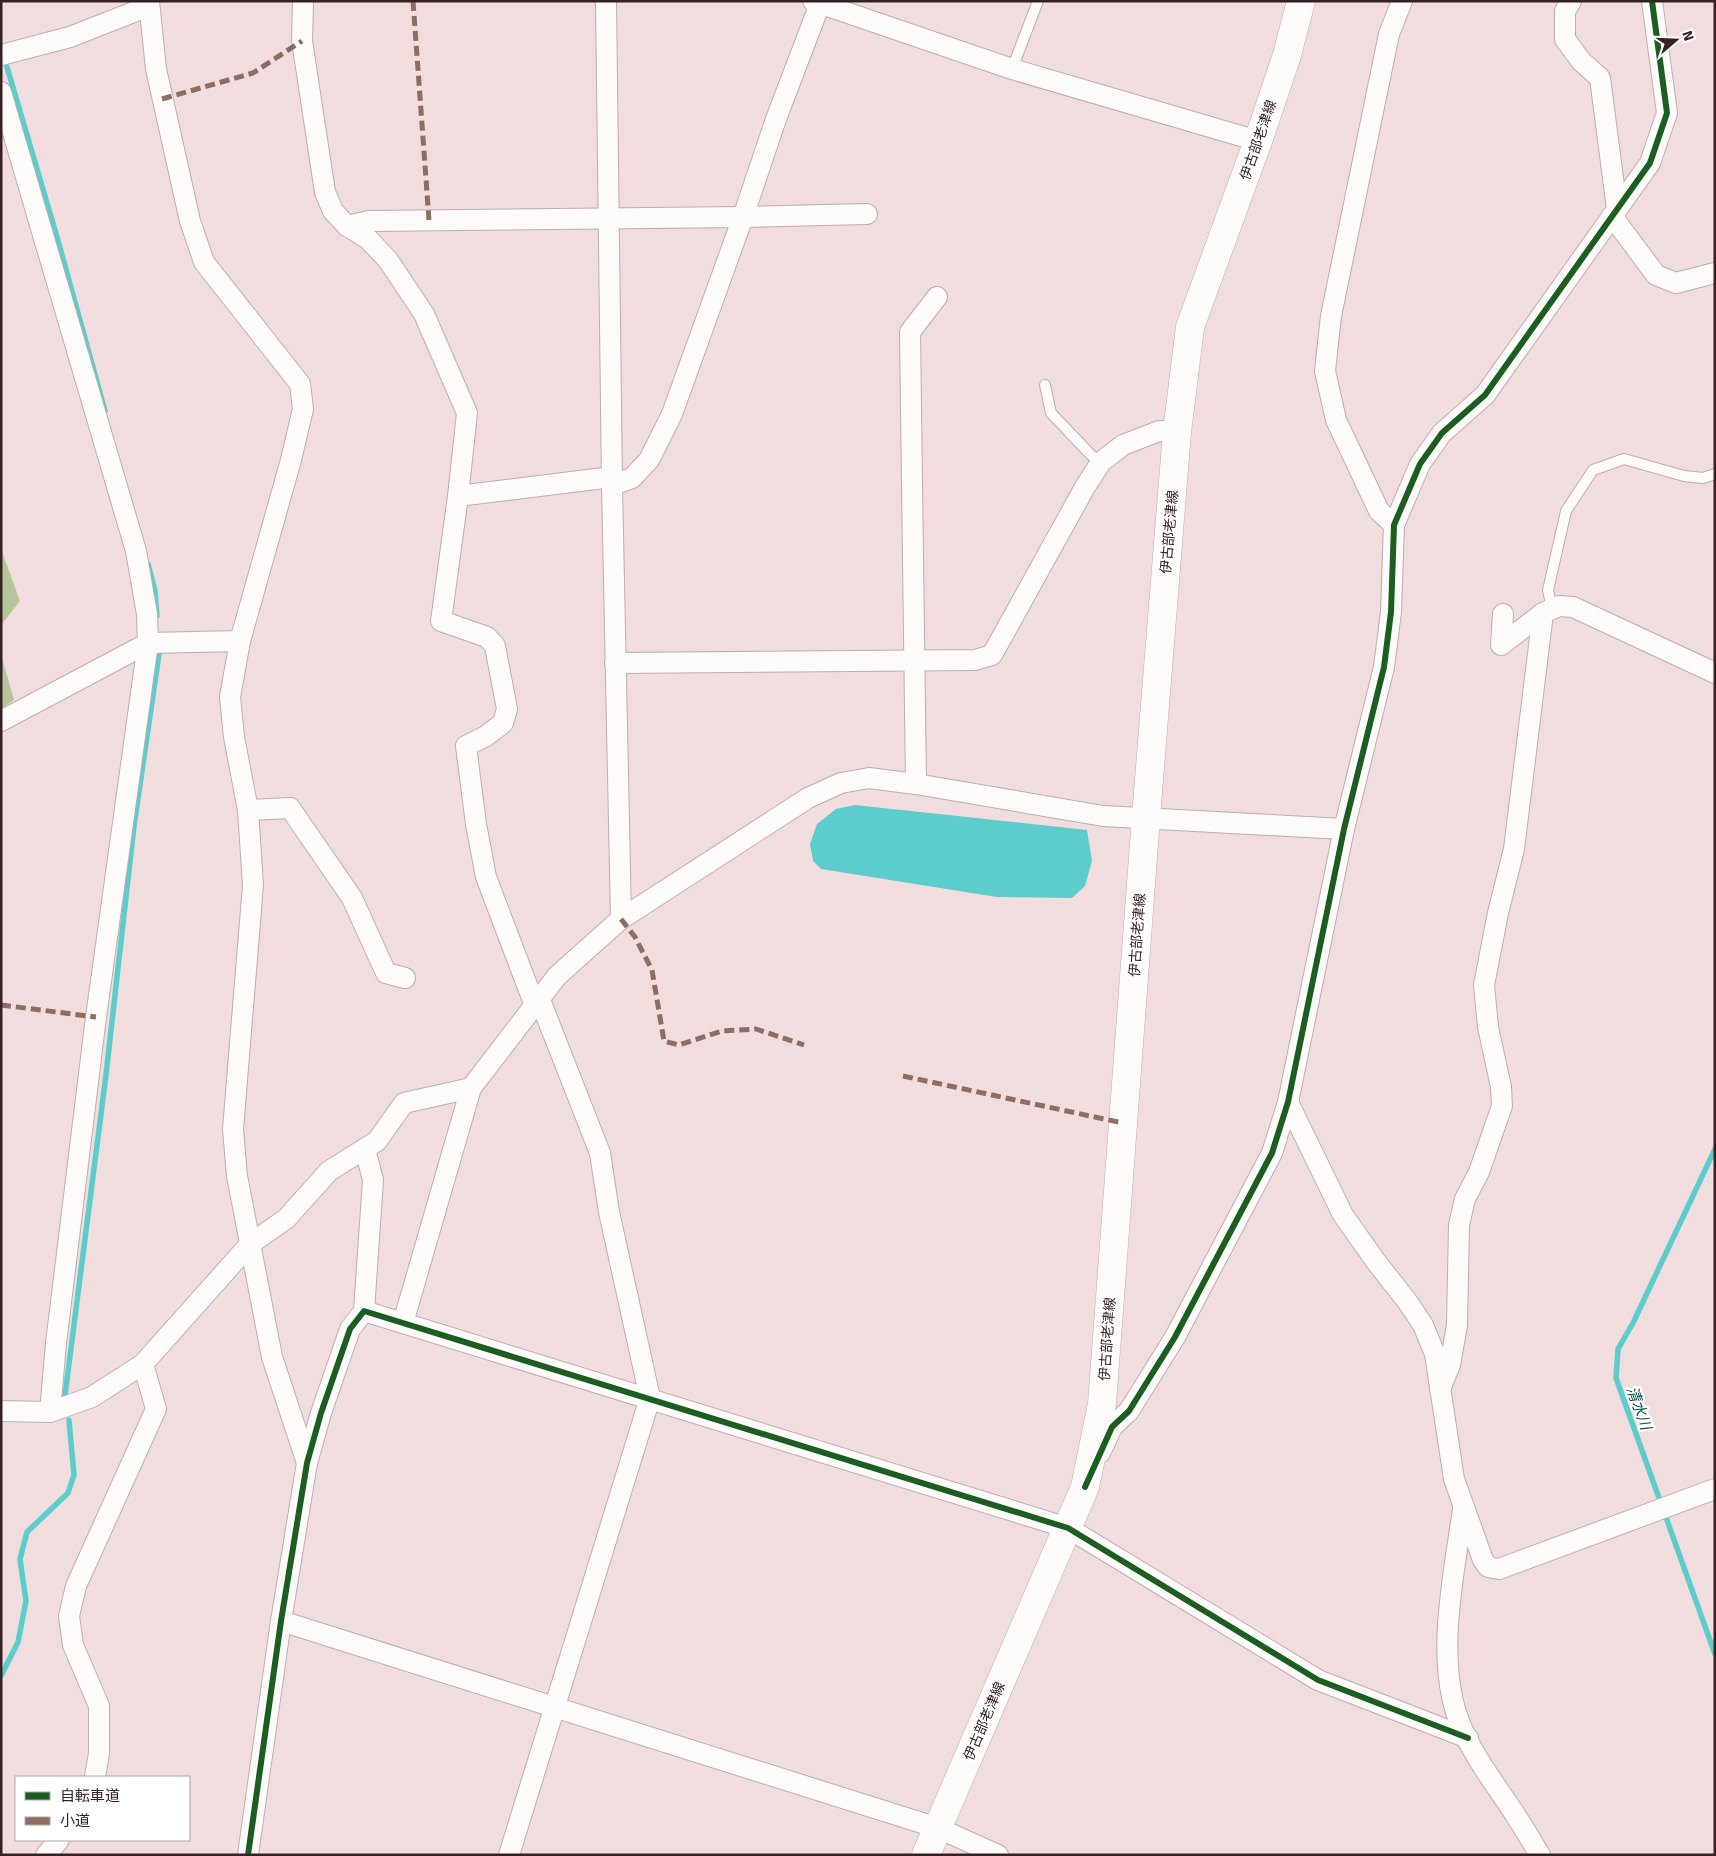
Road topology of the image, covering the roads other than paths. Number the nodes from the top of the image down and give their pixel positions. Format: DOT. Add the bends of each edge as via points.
graph roads {
  1 [pos="303,1"];
  2 [pos="606,1"];
  3 [pos="1038,1"];
  4 [pos="1301,1"];
  5 [pos="1402,1"];
  6 [pos="1571,1"];
  7 [pos="1652,1"];
  8 [pos="818,2"];
  9 [pos="149,4"];
  10 [pos="848,7"];
  11 [pos="1,55"];
  12 [pos="1012,70"];
  13 [pos="1,92"];
  14 [pos="1258,141"];
  15 [pos="1615,213"];
  16 [pos="867,214"];
  17 [pos="743,217"];
  18 [pos="608,218"];
  19 [pos="347,226"];
  20 [pos="1715,273"];
  21 [pos="937,297"];
  22 [pos="1045,385"];
  23 [pos="1177,432"];
  24 [pos="1101,462"];
  25 [pos="1715,474"];
  26 [pos="612,481"];
  27 [pos="458,496"];
  28 [pos="1394,525"];
  29 [pos="1547,611"];
  30 [pos="1503,614"];
  31 [pos="240,641"];
  32 [pos="148,643"];
  33 [pos="914,661"];
  34 [pos="615,663"];
  35 [pos="1715,673"];
  36 [pos="1,721"];
  37 [pos="916,784"];
  38 [pos="248,810"];
  39 [pos="1146,818"];
  40 [pos="1344,829"];
  41 [pos="621,919"];
  42 [pos="405,978"];
  43 [pos="538,1003"];
  44 [pos="471,1088"];
  45 [pos="1288,1102"];
  46 [pos="365,1148"];
  47 [pos="250,1244"];
  48 [pos="364,1311"];
  49 [pos="404,1324"];
  50 [pos="143,1364"];
  51 [pos="1440,1390"];
  52 [pos="650,1398"];
  53 [pos="1,1411"];
  54 [pos="50,1412"];
  55 [pos="307,1463"];
  56 [pos="1086,1487"];
  57 [pos="1715,1489"];
  58 [pos="1463,1507"];
  59 [pos="1068,1528"];
  60 [pos="281,1621"];
  61 [pos="554,1707"];
  62 [pos="1468,1738"];
  63 [pos="95,1776"];
  64 [pos="938,1828"];
  65 [pos="58,1841"];
  66 [pos="46,1855"];
  67 [pos="248,1855"];
  68 [pos="508,1855"];
  69 [pos="926,1855"];
  70 [pos="998,1855"];
  71 [pos="1540,1855"];
  1 -- 19 [label="street" via="302,41 325,192 333,211"];
  2 -- 18 [label="street"];
  3 -- 12 [label="lane"];
  4 -- 14 [label="main road, 伊古部老津線"];
  5 -- 28 [label="street" via="1389,34 1331,316 1325,371 1336,420 1379,511"];
  6 -- 15 [label="street" via="1565,11 1565,39 1580,61 1600,78"];
  7 -- 15 [label="street" via="1666,113 1650,163"];
  8 -- 10 [label="street"];
  8 -- 17 [label="street"];
  9 -- 11 [label="street" via="70,37"];
  9 -- 31 [label="street" via="156,69 190,221 204,262 300,384 303,409 293,452"];
  10 -- 12 [label="street"];
  12 -- 14 [label="street"];
  13 -- 32 [label="street" via="136,551 147,614"];
  14 -- 23 [label="main road, 伊古部老津線" via="1190,327"];
  15 -- 20 [label="street" via="1656,275 1676,283"];
  15 -- 28 [label="street" via="1485,395 1442,433 1420,464"];
  16 -- 17 [label="street"];
  17 -- 18 [label="street"];
  17 -- 26 [label="street" via="672,414 649,460 632,478"];
  18 -- 19 [label="street" via="369,220"];
  18 -- 26 [label="street"];
  19 -- 27 [label="street" via="368,239 388,260 424,314 467,413"];
  21 -- 33 [label="street" via="910,332"];
  22 -- 24 [label="lane" via="1051,413"];
  23 -- 24 [label="street" via="1159,431 1122,445"];
  23 -- 39 [label="main road, 伊古部老津線"];
  24 -- 33 [label="street" via="992,655 975,660"];
  25 -- 29 [label="lane" via="1703,478 1684,476 1624,459 1593,470 1566,510 1548,590"];
  26 -- 27 [label="street"];
  26 -- 34 [label="street"];
  27 -- 43 [label="street" via="441,621 487,637 495,646 507,709 503,723 466,746 486,877"];
  28 -- 40 [label="street" via="1391,612 1384,667"];
  29 -- 30 [label="street" via="1501,645"];
  29 -- 35 [label="street" via="1559,606 1574,607"];
  29 -- 51 [label="street" via="1514,849 1484,985 1502,1106 1479,1172 1465,1199 1459,1224 1457,1325 1450,1365"];
  31 -- 32 [label="street"];
  31 -- 38 [label="street" via="230,697"];
  32 -- 36 [label="street"];
  32 -- 54 [label="street" via="96,1017"];
  33 -- 34 [label="street"];
  33 -- 37 [label="street"];
  34 -- 41 [label="street"];
  37 -- 39 [label="street" via="1103,816"];
  37 -- 41 [label="street" via="869,778 842,783 808,798"];
  38 -- 42 [label="street" via="290,808 352,898 386,972"];
  38 -- 47 [label="street" via="253,885 233,1129 237,1176"];
  39 -- 40 [label="street"];
  39 -- 56 [label="main road, 伊古部老津線" via="1102,1404"];
  40 -- 45 [label="street"];
  41 -- 43 [label="street" via="557,976"];
  43 -- 44 [label="street"];
  43 -- 52 [label="street" via="600,1153 609,1212"];
  44 -- 46 [label="street" via="404,1103 378,1141"];
  44 -- 49 [label="street"];
  45 -- 51 [label="street" via="1343,1214 1423,1325 1434,1354"];
  45 -- 56 [label="street" via="1272,1153 1175,1337 1129,1411 1112,1427"];
  46 -- 47 [label="street" via="329,1172 286,1219"];
  46 -- 48 [label="street" via="373,1180"];
  47 -- 50 [label="street"];
  47 -- 55 [label="street" via="272,1357"];
  48 -- 49 [label="street"];
  48 -- 55 [label="street" via="350,1329"];
  49 -- 52 [label="street"];
  50 -- 54 [label="street" via="92,1397"];
  50 -- 63 [label="street" via="156,1410 76,1586 70,1616 73,1645 99,1706 99,1753"];
  51 -- 58 [label="street" via="1454,1479"];
  52 -- 59 [label="street"];
  52 -- 61 [label="street"];
  53 -- 54 [label="street"];
  55 -- 60 [label="street"];
  56 -- 59 [label="main road, 伊古部老津線"];
  57 -- 58 [label="street" via="1499,1569 1488,1567 1482,1560"];
  58 -- 62 [label="street" via="1448,1623 1448,1683 1459,1721"];
  59 -- 62 [label="street" via="1318,1680"];
  59 -- 64 [label="main road, 伊古部老津線"];
  60 -- 61 [label="street"];
  60 -- 67 [label="street"];
  61 -- 64 [label="street"];
  61 -- 68 [label="street"];
  62 -- 71 [label="street" via="1483,1768"];
  64 -- 69 [label="main road, 伊古部老津線"];
  64 -- 70 [label="street"];
  65 -- 66 [label="street"];
}
